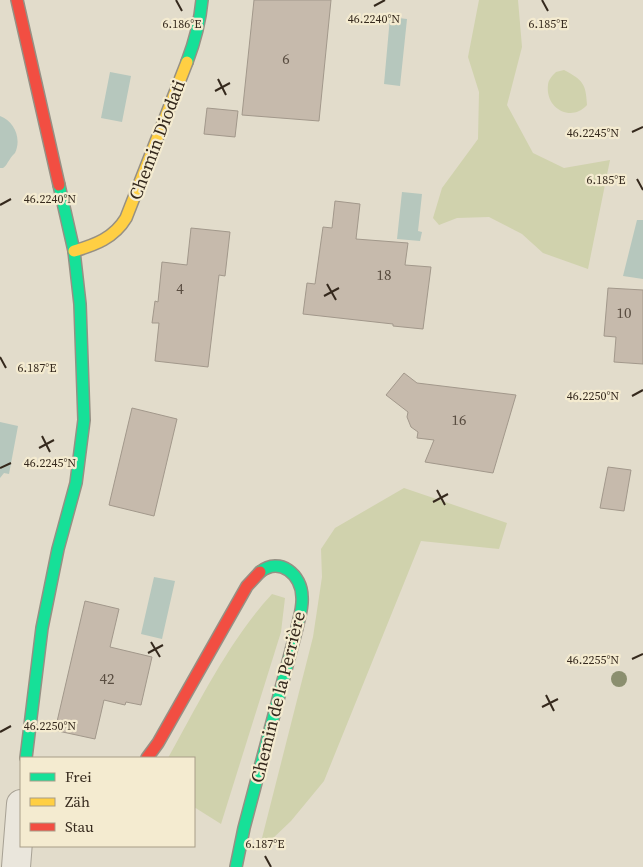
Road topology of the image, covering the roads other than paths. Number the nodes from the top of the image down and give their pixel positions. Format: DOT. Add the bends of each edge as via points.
graph roads {
  1 [pos="17,0"];
  2 [pos="202,0"];
  3 [pos="74,251"];
  4 [pos="26,757"];
  5 [pos="148,757"];
  6 [pos="20,821"];
  7 [pos="16,867"];
  8 [pos="236,867"];
  1 -- 3 [label="street"];
  2 -- 3 [label="street, Chemin Diodati" via="196,39 126,218 119,230 108,238"];
  3 -- 4 [label="street" via="80,304 84,420 76,483 42,628"];
  5 -- 8 [label="street, Chemin de la Perrière" via="252,581 268,567 289,568 299,582 303,598"];
  6 -- 7 [label="street"];
}
